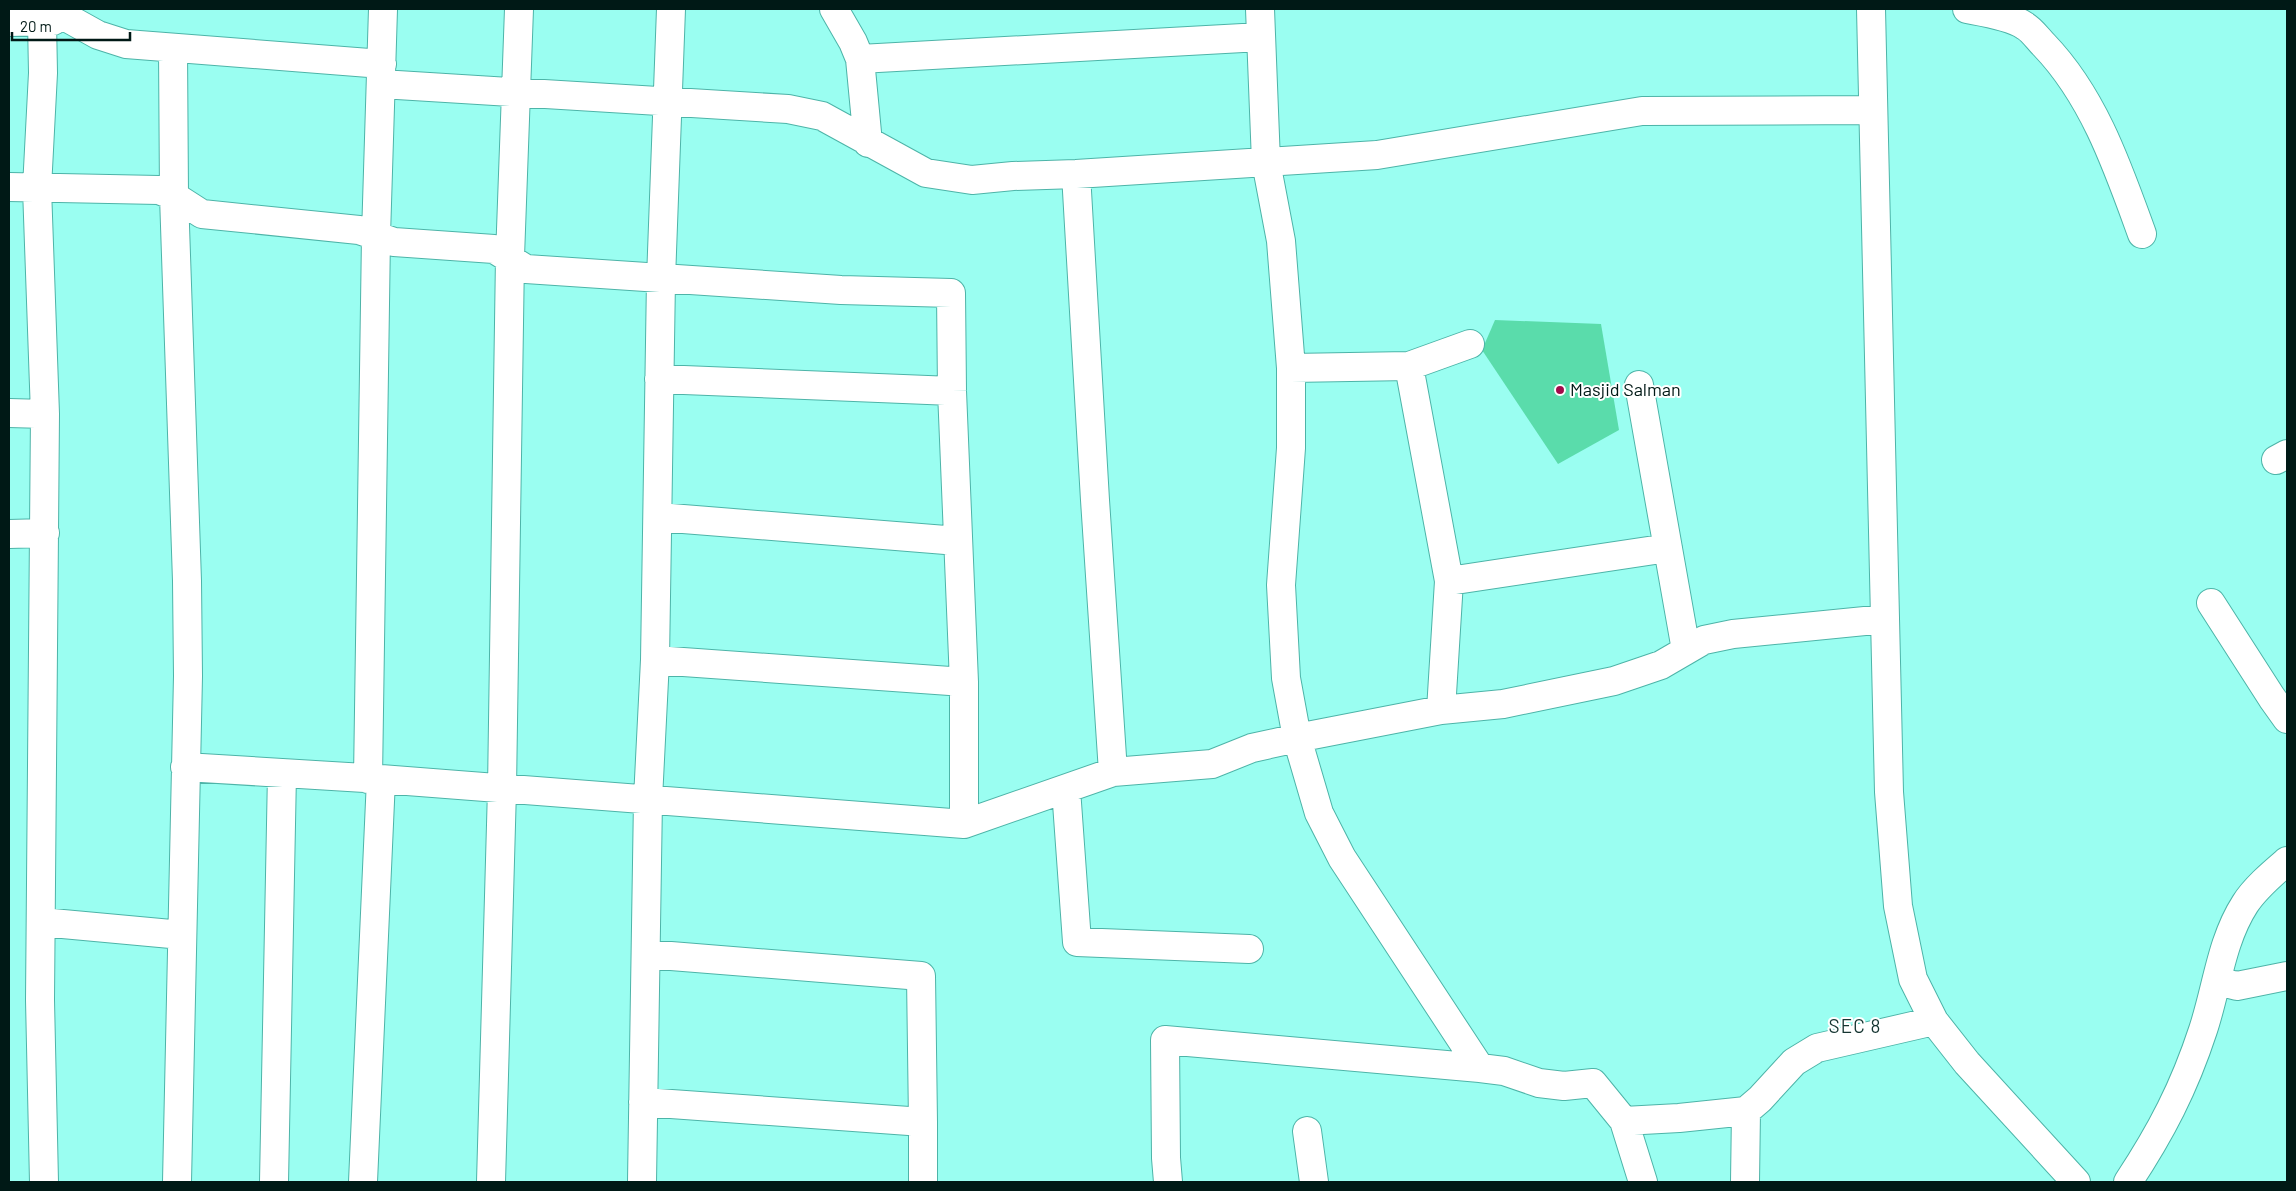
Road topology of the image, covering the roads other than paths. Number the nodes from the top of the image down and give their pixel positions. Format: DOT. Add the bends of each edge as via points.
graph roads {
  1 [pos="383,9"];
  2 [pos="519,9"];
  3 [pos="671,9"];
  4 [pos="834,9"];
  5 [pos="1260,9"];
  6 [pos="1871,9"];
  7 [pos="1966,9"];
  8 [pos="56,15"];
  9 [pos="9,22"];
  10 [pos="1261,37"];
  11 [pos="173,49"];
  12 [pos="860,58"];
  13 [pos="382,74"];
  14 [pos="516,92"];
  15 [pos="668,103"];
  16 [pos="1872,110"];
  17 [pos="868,143"];
  18 [pos="1266,162"];
  19 [pos="1076,174"];
  20 [pos="9,187"];
  21 [pos="37,188"];
  22 [pos="174,196"];
  23 [pos="2142,234"];
  24 [pos="376,236"];
  25 [pos="510,258"];
  26 [pos="661,278"];
  27 [pos="1470,344"];
  28 [pos="1409,366"];
  29 [pos="1291,368"];
  30 [pos="659,379"];
  31 [pos="1639,384"];
  32 [pos="952,391"];
  33 [pos="9,413"];
  34 [pos="45,414"];
  35 [pos="658,517"];
  36 [pos="45,532"];
  37 [pos="9,534"];
  38 [pos="958,541"];
  39 [pos="1668,548"];
  40 [pos="1448,581"];
  41 [pos="2212,603"];
  42 [pos="1885,619"];
  43 [pos="1686,650"];
  44 [pos="655,660"];
  45 [pos="964,682"];
  46 [pos="1441,710"];
  47 [pos="2287,719"];
  48 [pos="1297,738"];
  49 [pos="185,767"];
  50 [pos="1114,772"];
  51 [pos="282,773"];
  52 [pos="374,779"];
  53 [pos="502,789"];
  54 [pos="1066,789"];
  55 [pos="648,799"];
  56 [pos="964,824"];
  57 [pos="2287,861"];
  58 [pos="41,922"];
  59 [pos="182,934"];
  60 [pos="1249,949"];
  61 [pos="646,954"];
  62 [pos="2287,976"];
  63 [pos="2217,981"];
  64 [pos="1934,1021"];
  65 [pos="1480,1068"];
  66 [pos="643,1102"];
  67 [pos="1746,1110"];
  68 [pos="1624,1121"];
  69 [pos="923,1122"];
  70 [pos="1307,1131"];
  71 [pos="44,1182"];
  72 [pos="177,1182"];
  73 [pos="274,1182"];
  74 [pos="363,1182"];
  75 [pos="491,1182"];
  76 [pos="642,1182"];
  77 [pos="923,1182"];
  78 [pos="1168,1182"];
  79 [pos="1314,1182"];
  80 [pos="1643,1182"];
  81 [pos="1746,1182"];
  82 [pos="2076,1182"];
  83 [pos="2128,1182"];
  1 -- 13 [label="street"];
  2 -- 14 [label="street"];
  3 -- 15 [label="street"];
  4 -- 12 [label="street"];
  5 -- 10 [label="street"];
  6 -- 16 [label="street"];
  7 -- 23 [label="street" via="1988,12 2025,26 2058,59 2116,160"];
  8 -- 9 [label="street"];
  8 -- 11 [label="street" via="126,44"];
  8 -- 21 [label="street" via="43,73"];
  10 -- 12 [label="street"];
  10 -- 18 [label="street"];
  11 -- 13 [label="street"];
  11 -- 22 [label="street"];
  12 -- 17 [label="street"];
  13 -- 14 [label="street"];
  13 -- 24 [label="street"];
  14 -- 15 [label="street"];
  14 -- 25 [label="street"];
  15 -- 17 [label="street" via="788,109 822,116"];
  15 -- 26 [label="street"];
  16 -- 18 [label="street" via="1642,111 1377,155"];
  16 -- 42 [label="street"];
  17 -- 19 [label="street" via="926,173 972,180"];
  18 -- 19 [label="street"];
  18 -- 29 [label="street" via="1281,241"];
  19 -- 50 [label="street"];
  20 -- 21 [label="street"];
  21 -- 22 [label="street" via="159,190"];
  21 -- 34 [label="street"];
  22 -- 24 [label="street" via="202,214 359,230"];
  22 -- 49 [label="street" via="187,581"];
  24 -- 25 [label="street" via="394,242 494,249"];
  24 -- 52 [label="street"];
  25 -- 26 [label="street" via="526,270"];
  25 -- 53 [label="street"];
  26 -- 30 [label="street"];
  26 -- 32 [label="street" via="841,290 952,293"];
  27 -- 28 [label="street"];
  28 -- 29 [label="street"];
  28 -- 40 [label="street"];
  29 -- 48 [label="street" via="1291,448 1281,585 1286,678"];
  30 -- 32 [label="street"];
  30 -- 35 [label="street"];
  31 -- 39 [label="street"];
  32 -- 38 [label="street"];
  33 -- 34 [label="street"];
  34 -- 36 [label="street"];
  35 -- 38 [label="street"];
  35 -- 44 [label="street"];
  36 -- 37 [label="street"];
  36 -- 58 [label="street"];
  38 -- 45 [label="street"];
  39 -- 40 [label="street"];
  39 -- 43 [label="street"];
  40 -- 46 [label="street"];
  41 -- 47 [label="street"];
  42 -- 43 [label="street" via="1733,634 1704,640"];
  42 -- 64 [label="street" via="1889,792 1898,906 1913,979"];
  43 -- 46 [label="street" via="1661,665 1614,681 1503,704"];
  44 -- 45 [label="street"];
  44 -- 55 [label="street"];
  45 -- 56 [label="street"];
  46 -- 48 [label="street"];
  48 -- 50 [label="street" via="1252,748 1212,764"];
  48 -- 65 [label="street" via="1319,813 1342,858"];
  49 -- 51 [label="street"];
  49 -- 59 [label="street"];
  50 -- 54 [label="street"];
  51 -- 52 [label="street"];
  51 -- 73 [label="street"];
  52 -- 53 [label="street"];
  52 -- 74 [label="street"];
  53 -- 55 [label="street"];
  53 -- 75 [label="street"];
  54 -- 56 [label="street"];
  54 -- 60 [label="street" via="1077,942"];
  55 -- 56 [label="street"];
  55 -- 61 [label="street"];
  57 -- 63 [label="street" via="2246,902 2233,926"];
  58 -- 59 [label="street"];
  58 -- 71 [label="street"];
  59 -- 72 [label="street"];
  61 -- 66 [label="street"];
  61 -- 69 [label="street" via="921,976"];
  62 -- 63 [label="street" via="2237,986"];
  63 -- 83 [label="street" via="2177,1099"];
  64 -- 67 [label="street" via="1817,1048 1794,1062"];
  64 -- 82 [label="street" via="1967,1063"];
  65 -- 68 [label="street" via="1504,1071 1539,1083 1564,1086 1593,1083"];
  65 -- 78 [label="street" via="1165,1040"];
  66 -- 69 [label="street"];
  66 -- 76 [label="street"];
  67 -- 68 [label="street"];
  67 -- 81 [label="street"];
  68 -- 80 [label="street"];
  69 -- 77 [label="street"];
  70 -- 79 [label="street"];
}
